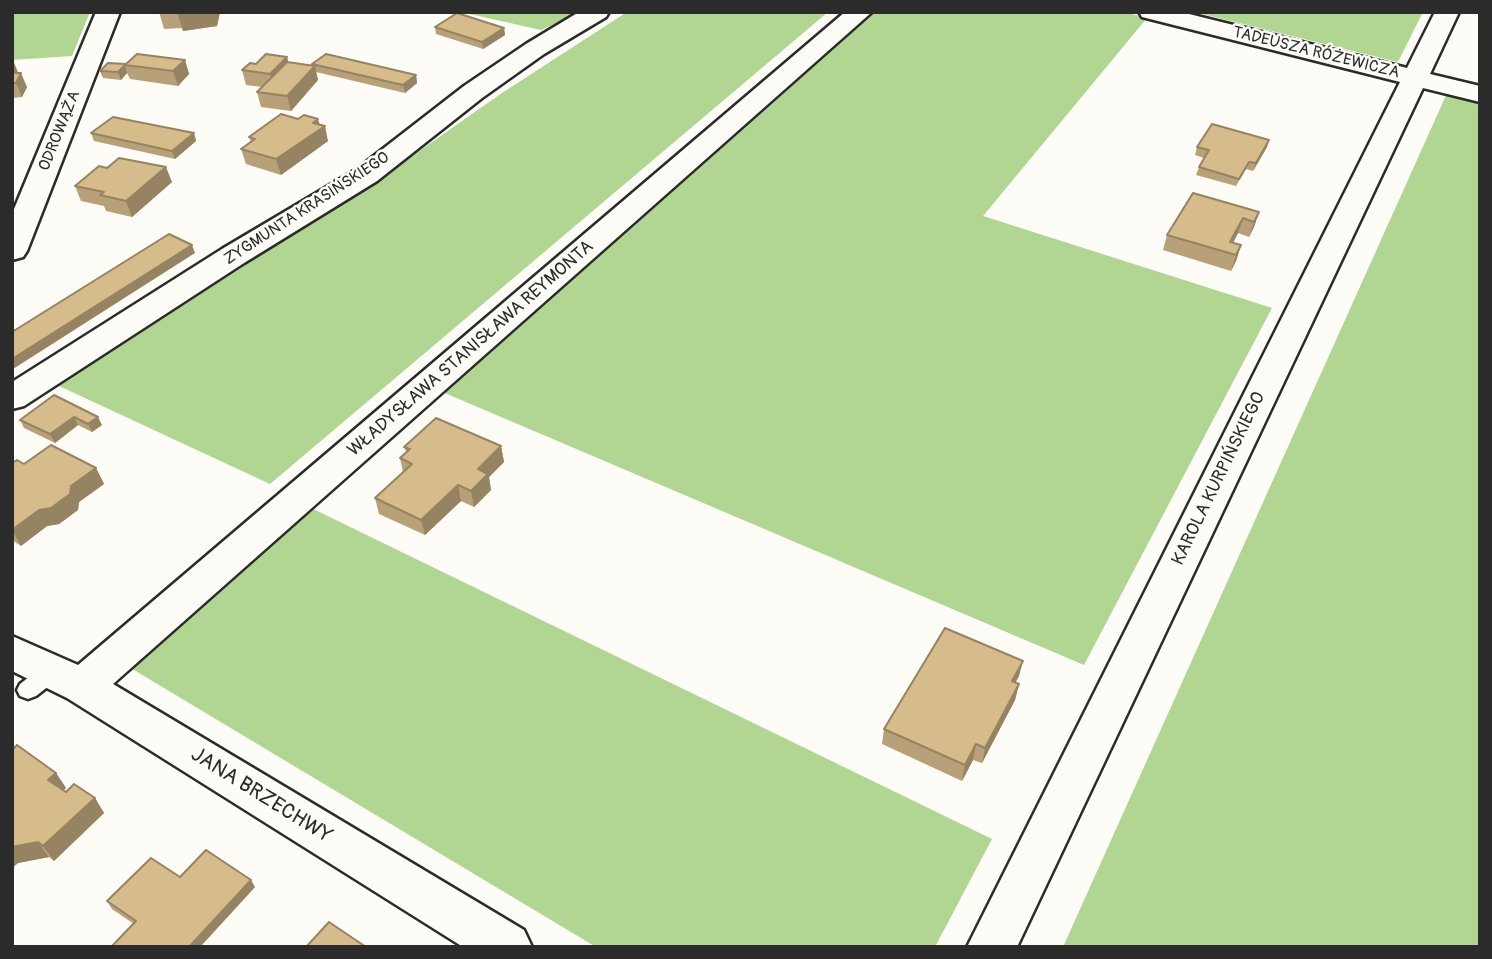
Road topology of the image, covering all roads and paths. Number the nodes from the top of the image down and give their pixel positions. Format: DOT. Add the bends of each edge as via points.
graph roads {
  1 [pos="108,12"];
  2 [pos="597,12"];
  3 [pos="860,12"];
  4 [pos="1151,12"];
  5 [pos="1447,12"];
  6 [pos="1413,78"];
  7 [pos="1480,94"];
  8 [pos="12,251"];
  9 [pos="12,398"];
  10 [pos="12,652"];
  11 [pos="54,683"];
  12 [pos="507,947"];
  13 [pos="992,947"];
  1 -- 8 [label="street, ODROWĄŻA"];
  2 -- 9 [label="street, ZYGMUNTA KRASIŃSKIEGO" via="474,92 368,175"];
  3 -- 11 [label="street, WŁADYSŁAWA STANISŁAWA REYMONTA"];
  4 -- 6 [label="street, TADEUSZA RÓŻEWICZA"];
  5 -- 6 [label="street, KAROLA KURPIŃSKIEGO"];
  6 -- 7 [label="street, TADEUSZA RÓŻEWICZA"];
  6 -- 13 [label="street, KAROLA KURPIŃSKIEGO"];
  10 -- 11 [label="street, JANA BRZECHWY"];
  11 -- 12 [label="street, JANA BRZECHWY"];
}
